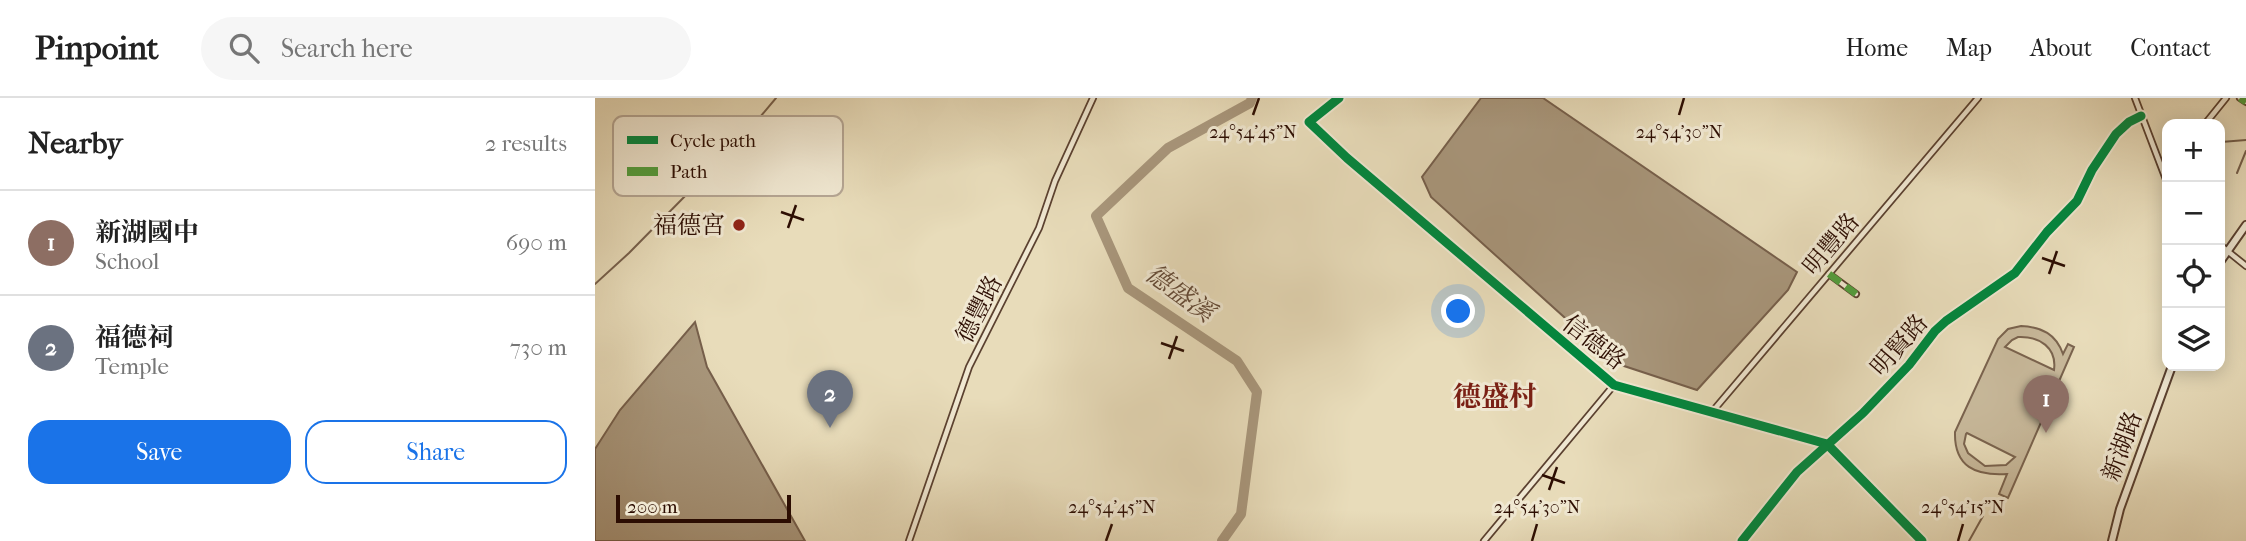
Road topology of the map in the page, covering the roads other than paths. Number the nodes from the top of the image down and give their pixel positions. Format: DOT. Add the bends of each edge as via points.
graph roads {
  1 [pos="1093,98"];
  2 [pos="1339,98"];
  3 [pos="1978,98"];
  4 [pos="2135,98"];
  5 [pos="2226,98"];
  6 [pos="2240,98"];
  7 [pos="2246,102"];
  8 [pos="2141,116"];
  9 [pos="2209,119"];
  10 [pos="2162,158"];
  11 [pos="2158,159"];
  12 [pos="2162,169"];
  13 [pos="2246,225"];
  14 [pos="2227,251"];
  15 [pos="2225,254"];
  16 [pos="2246,266"];
  17 [pos="1829,274"];
  18 [pos="1856,293"];
  19 [pos="2170,371"];
  20 [pos="1614,385"];
  21 [pos="1712,412"];
  22 [pos="1827,444"];
  23 [pos="909,541"];
  24 [pos="1484,541"];
  25 [pos="1742,541"];
  26 [pos="1922,541"];
  27 [pos="2112,541"];
  1 -- 23 [label="street, 德豐路" via="1039,228 969,367"];
  2 -- 20 [label="street, 信德路" via="1309,122"];
  3 -- 17 [label="street, 明豐路"];
  4 -- 8 [label="street"];
  5 -- 9 [label="street"];
  6 -- 7 [label="street"];
  8 -- 11 [label="street"];
  8 -- 22 [label="street, 明賢路" via="2116,134 2077,201 2015,273 1946,321 1890,386"];
  10 -- 11 [label="street"];
  11 -- 12 [label="street"];
  13 -- 14 [label="street"];
  14 -- 15 [label="street"];
  14 -- 16 [label="street"];
  17 -- 18 [label="street"];
  17 -- 21 [label="street, 明豐路"];
  19 -- 27 [label="street, 新湖路"];
  20 -- 21 [label="street, 信德路"];
  20 -- 24 [label="street"];
  21 -- 22 [label="street, 信德路"];
  22 -- 25 [label="street, 明賢路" via="1797,472"];
  22 -- 26 [label="street"];
}
